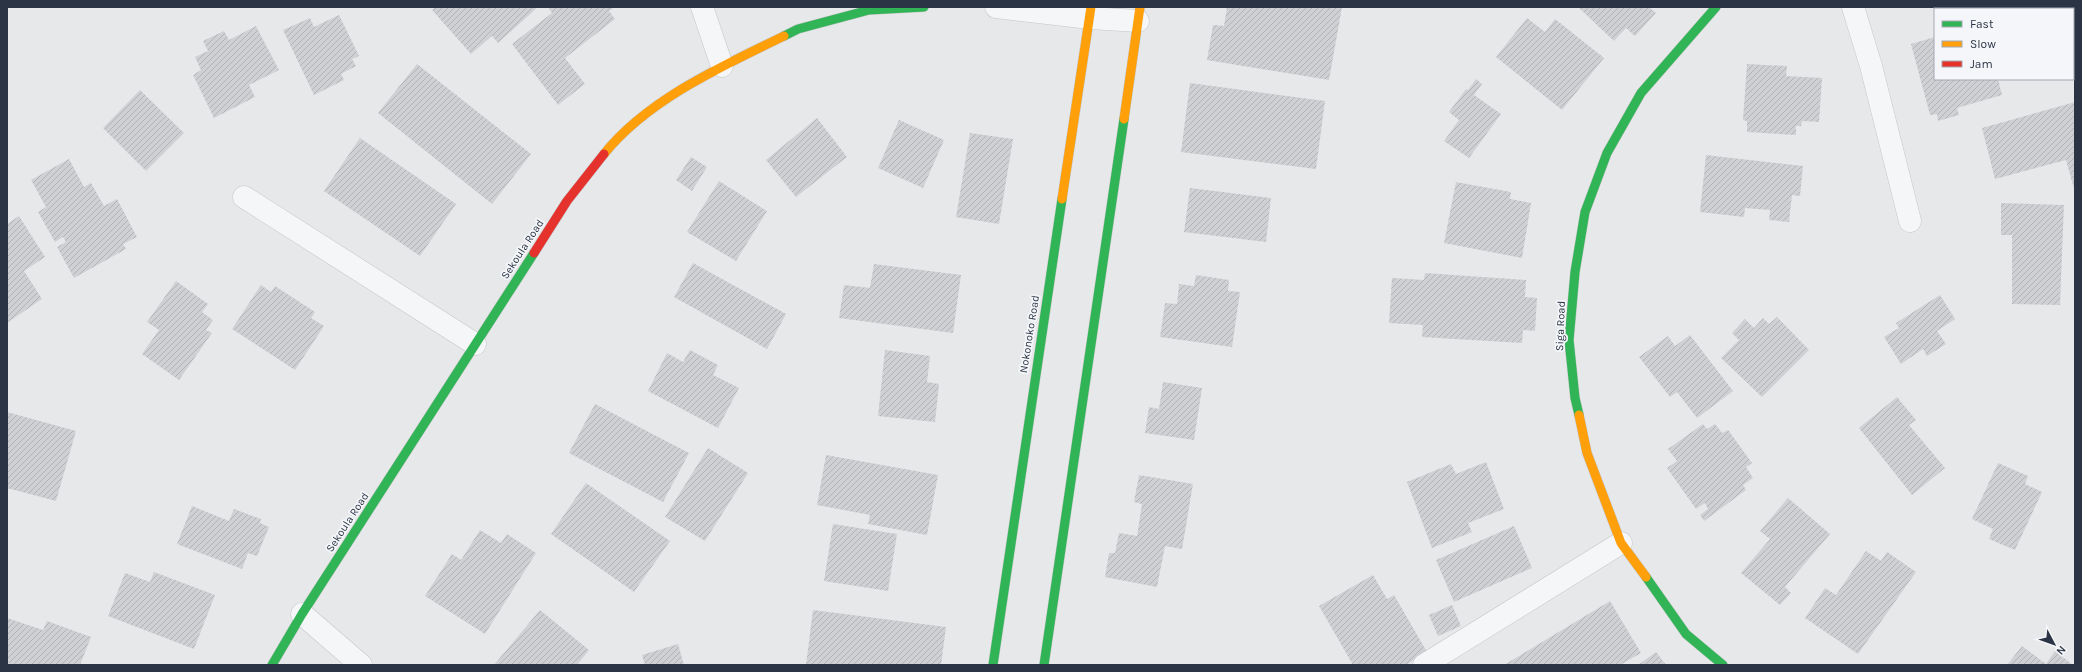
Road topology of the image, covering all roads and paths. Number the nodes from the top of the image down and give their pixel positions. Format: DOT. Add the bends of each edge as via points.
graph roads {
  1 [pos="702,7"];
  2 [pos="924,7"];
  3 [pos="996,7"];
  4 [pos="1716,7"];
  5 [pos="1853,7"];
  6 [pos="1091,12"];
  7 [pos="1139,14"];
  8 [pos="722,66"];
  9 [pos="244,198"];
  10 [pos="1910,221"];
  11 [pos="475,344"];
  12 [pos="1621,543"];
  13 [pos="302,614"];
  14 [pos="272,665"];
  15 [pos="361,665"];
  16 [pos="993,665"];
  17 [pos="1044,665"];
  18 [pos="1424,665"];
  19 [pos="1723,665"];
  1 -- 8 [label="street"];
  2 -- 8 [label="street, Sekoula Road" via="869,10 798,29"];
  3 -- 6 [label="street"];
  4 -- 12 [label="street, Siga Road" via="1641,93 1607,153 1585,212 1575,272 1569,340 1575,398 1587,453"];
  5 -- 10 [label="street" via="1871,66"];
  6 -- 7 [label="street"];
  6 -- 16 [label="street, Nokonoko Road"];
  7 -- 17 [label="street"];
  8 -- 11 [label="street, Sekoula Road" via="667,99 618,136 567,202"];
  9 -- 11 [label="street"];
  11 -- 13 [label="street, Sekoula Road"];
  12 -- 18 [label="street"];
  12 -- 19 [label="street, Siga Road" via="1686,634"];
  13 -- 14 [label="street, Sekoula Road"];
  13 -- 15 [label="street"];
}
